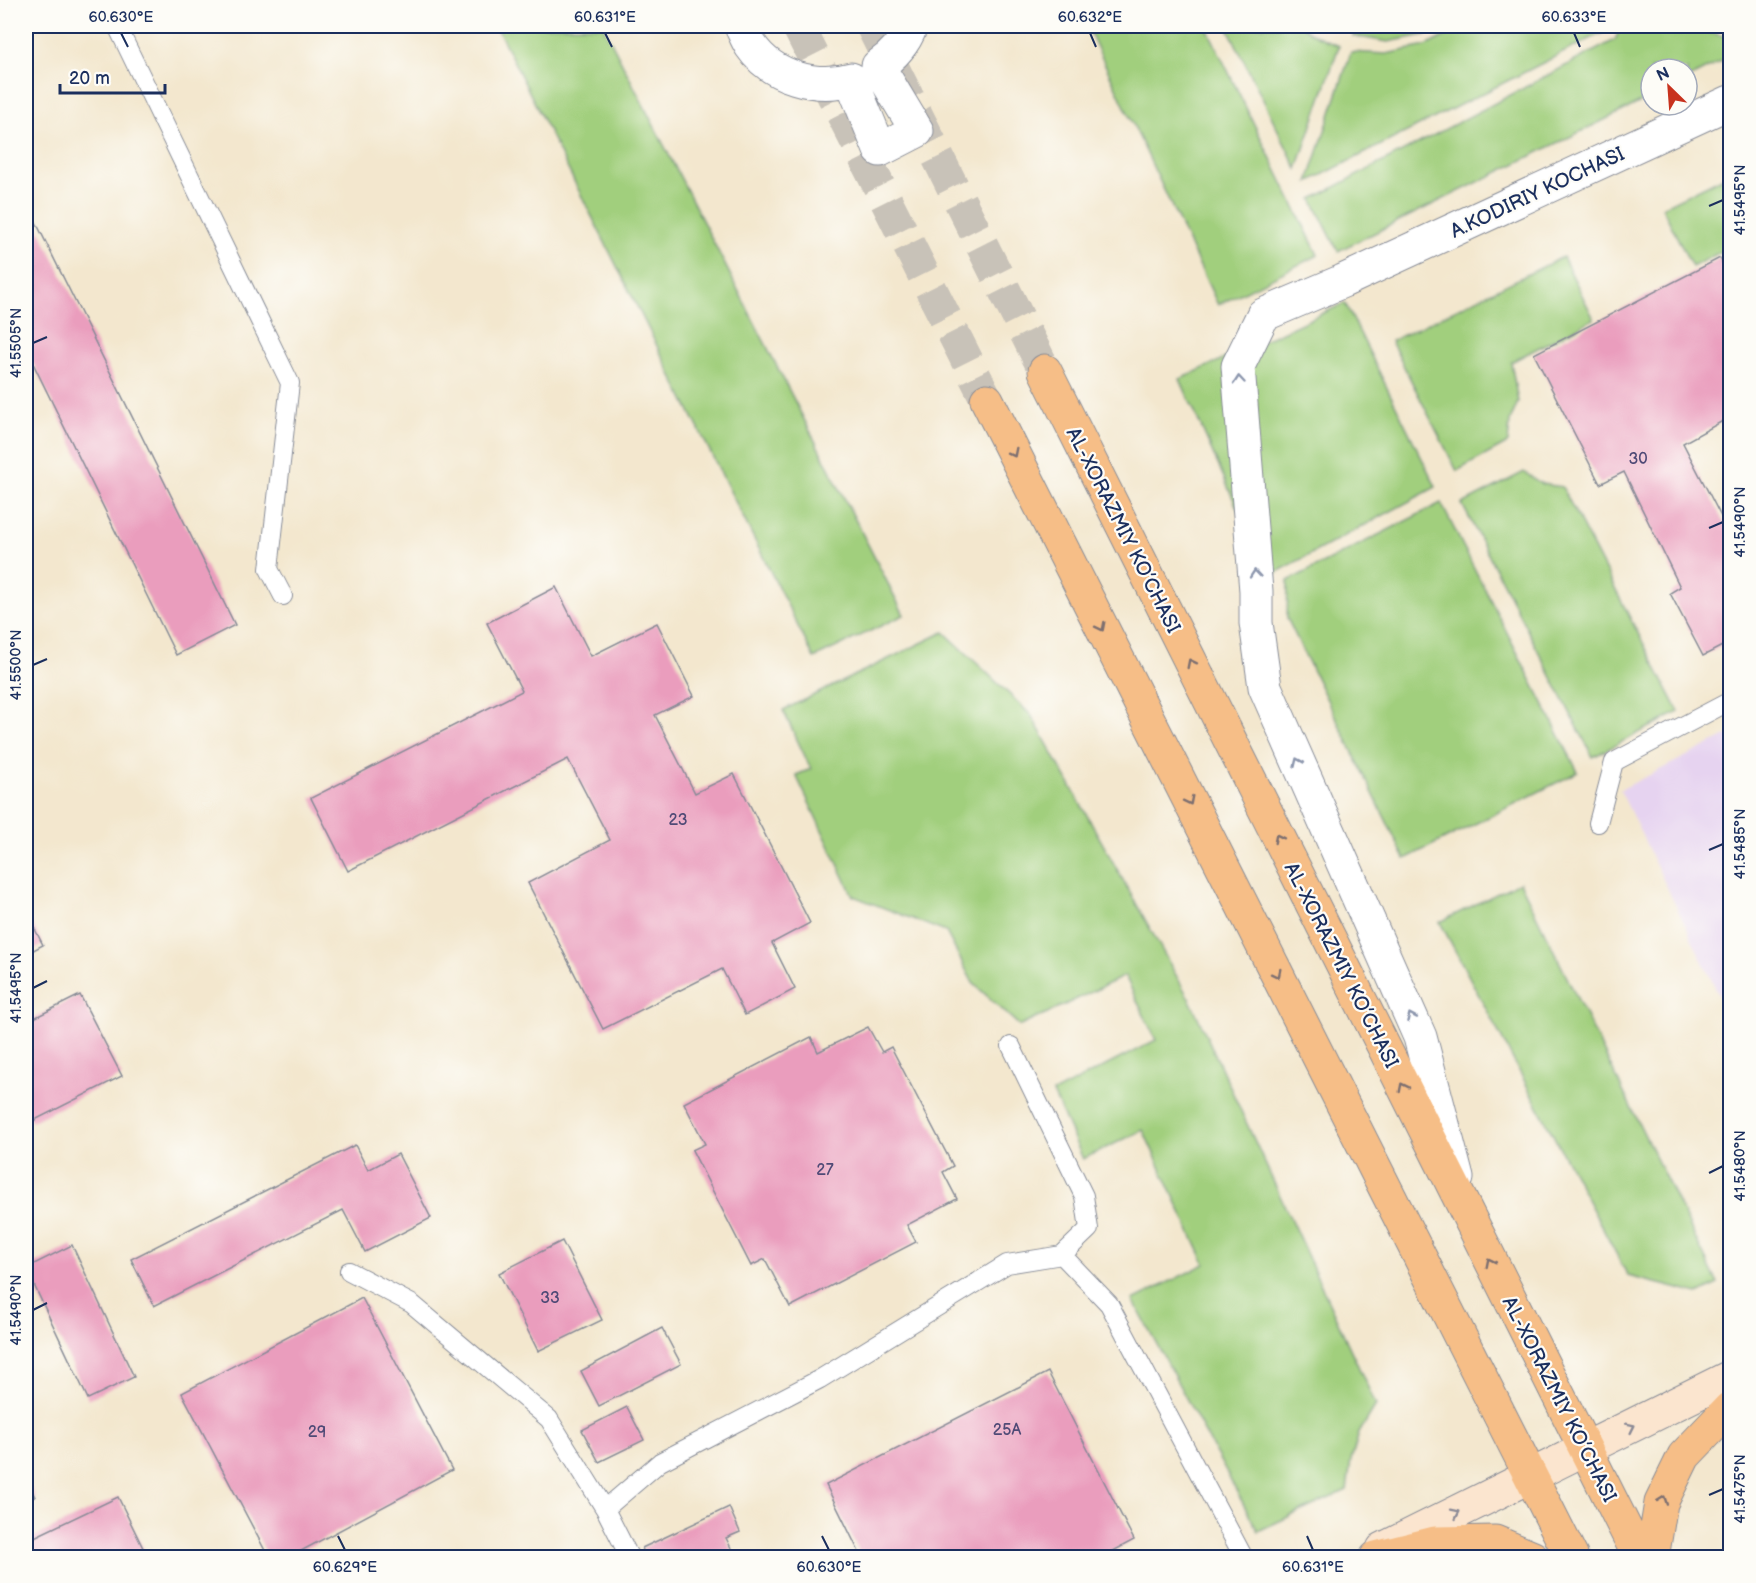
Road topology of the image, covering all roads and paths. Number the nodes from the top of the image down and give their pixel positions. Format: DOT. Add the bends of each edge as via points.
graph roads {
  1 [pos="117,26"];
  2 [pos="741,26"];
  3 [pos="911,26"];
  4 [pos="1731,102"];
  5 [pos="1045,371"];
  6 [pos="987,400"];
  7 [pos="283,596"];
  8 [pos="1731,701"];
  9 [pos="1598,823"];
  10 [pos="1011,1046"];
  11 [pos="1467,1214"];
  12 [pos="1062,1255"];
  13 [pos="349,1271"];
  14 [pos="1731,1377"];
  15 [pos="1731,1408"];
  16 [pos="1584,1449"];
  17 [pos="1531,1476"];
  18 [pos="605,1509"];
  19 [pos="630,1557"];
  20 [pos="1244,1557"];
  21 [pos="1366,1557"];
  22 [pos="1376,1557"];
  23 [pos="1533,1557"];
  24 [pos="1572,1557"];
  25 [pos="1640,1557"];
  26 [pos="1652,1557"];
  1 -- 7 [label="lane" via="290,383 269,569"];
  2 -- 3 [label="street" via="752,48 775,69 804,81 835,84 851,79 880,150 917,130 878,66 890,58"];
  11 -- 4 [label="street, A.KODIRIY KOCHASI, one-way" via="1420,1037 1265,687 1256,623 1238,366 1263,315"];
  11 -- 5 [label="main road, AL-XORAZMIY KO’CHASI, one-way"];
  6 -- 17 [label="main road, one-way"];
  8 -- 9 [label="lane" via="1614,762"];
  10 -- 12 [label="lane" via="1084,1196 1089,1229"];
  16 -- 11 [label="main road, AL-XORAZMIY KO’CHASI, one-way"];
  12 -- 18 [label="lane" via="1007,1264 820,1379 660,1462"];
  12 -- 20 [label="lane" via="1109,1304"];
  13 -- 18 [label="lane" via="412,1304 549,1419"];
  16 -- 14 [label="street, one-way"];
  26 -- 15 [label="main road, one-way" via="1661,1503 1683,1456"];
  16 -- 17 [label="street"];
  16 -- 25 [label="main road, AL-XORAZMIY KO’CHASI"];
  21 -- 17 [label="street, one-way"];
  17 -- 24 [label="main road"];
  18 -- 19 [label="lane"];
  22 -- 23 [label="main road" via="1435,1543 1495,1542"];
}
